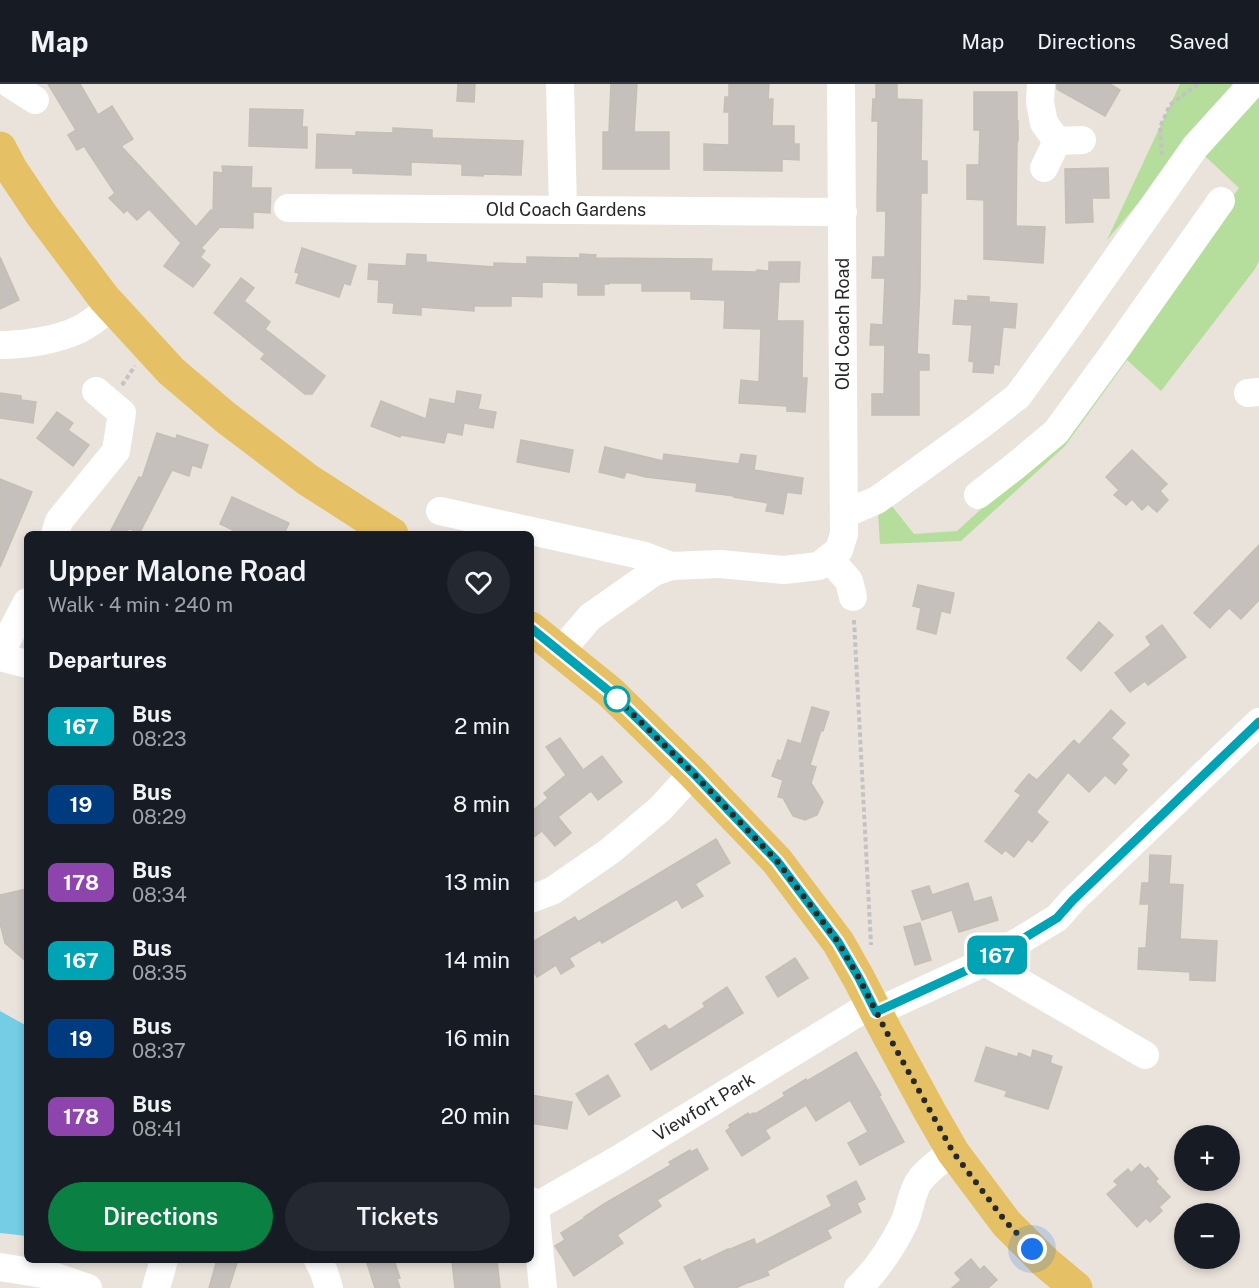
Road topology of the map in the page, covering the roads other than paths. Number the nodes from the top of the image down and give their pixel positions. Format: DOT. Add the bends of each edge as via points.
graph roads {
  1 [pos="10,84"];
  2 [pos="560,84"];
  3 [pos="841,84"];
  4 [pos="1041,84"];
  5 [pos="1252,84"];
  6 [pos="35,100"];
  7 [pos="0,148"];
  8 [pos="1044,168"];
  9 [pos="1221,201"];
  10 [pos="288,208"];
  11 [pos="563,210"];
  12 [pos="843,212"];
  13 [pos="111,307"];
  14 [pos="0,345"];
  15 [pos="103,397"];
  16 [pos="978,495"];
  17 [pos="440,512"];
  18 [pos="844,514"];
  19 [pos="56,531"];
  20 [pos="387,531"];
  21 [pos="529,531"];
  22 [pos="534,532"];
  23 [pos="829,558"];
  24 [pos="670,566"];
  25 [pos="853,597"];
  26 [pos="24,608"];
  27 [pos="534,630"];
  28 [pos="560,652"];
  29 [pos="0,655"];
  30 [pos="24,663"];
  31 [pos="1259,722"];
  32 [pos="693,773"];
  33 [pos="534,898"];
  34 [pos="985,962"];
  35 [pos="869,998"];
  36 [pos="1145,1055"];
  37 [pos="953,1152"];
  38 [pos="534,1203"];
  39 [pos="534,1212"];
  40 [pos="163,1263"];
  41 [pos="320,1263"];
  42 [pos="0,1267"];
  43 [pos="88,1288"];
  44 [pos="156,1288"];
  45 [pos="329,1288"];
  46 [pos="543,1288"];
  47 [pos="858,1288"];
  48 [pos="1076,1288"];
  1 -- 6 [label="street"];
  2 -- 11 [label="street"];
  3 -- 12 [label="street, Old Coach Road"];
  4 -- 8 [label="street" via="1044,123 1069,140"];
  5 -- 18 [label="street" via="1195,147 1018,396 877,500"];
  7 -- 13 [label="main road" via="41,214"];
  9 -- 16 [label="street" via="1056,432"];
  10 -- 11 [label="street, Old Coach Gardens"];
  11 -- 12 [label="street, Old Coach Gardens"];
  12 -- 18 [label="street, Old Coach Road"];
  13 -- 14 [label="street" via="78,330 51,339"];
  13 -- 20 [label="main road" via="171,371 225,417 308,480"];
  15 -- 19 [label="street" via="123,413 116,451 59,521"];
  17 -- 21 [label="street"];
  18 -- 23 [label="street, Old Coach Road" via="839,550"];
  22 -- 24 [label="street" via="645,556"];
  23 -- 24 [label="street" via="819,566 784,570 720,564"];
  23 -- 25 [label="street" via="849,581"];
  24 -- 28 [label="street" via="654,572 590,617"];
  26 -- 29 [label="street"];
  27 -- 28 [label="main road"];
  28 -- 32 [label="main road" via="610,692"];
  29 -- 30 [label="street"];
  31 -- 34 [label="street, Viewfort Park" via="1057,918"];
  32 -- 33 [label="street" via="660,809 610,851 552,891"];
  32 -- 35 [label="main road" via="777,861 838,942"];
  34 -- 35 [label="street, Viewfort Park"];
  34 -- 36 [label="street"];
  35 -- 37 [label="main road"];
  35 -- 38 [label="street, Viewfort Park" via="619,1159"];
  37 -- 47 [label="street" via="918,1182 905,1221 887,1255"];
  37 -- 48 [label="main road" via="1006,1222"];
  39 -- 46 [label="street, Viewfort Park"];
  40 -- 44 [label="street"];
  41 -- 45 [label="street"];
  42 -- 43 [label="street" via="50,1275"];
}
